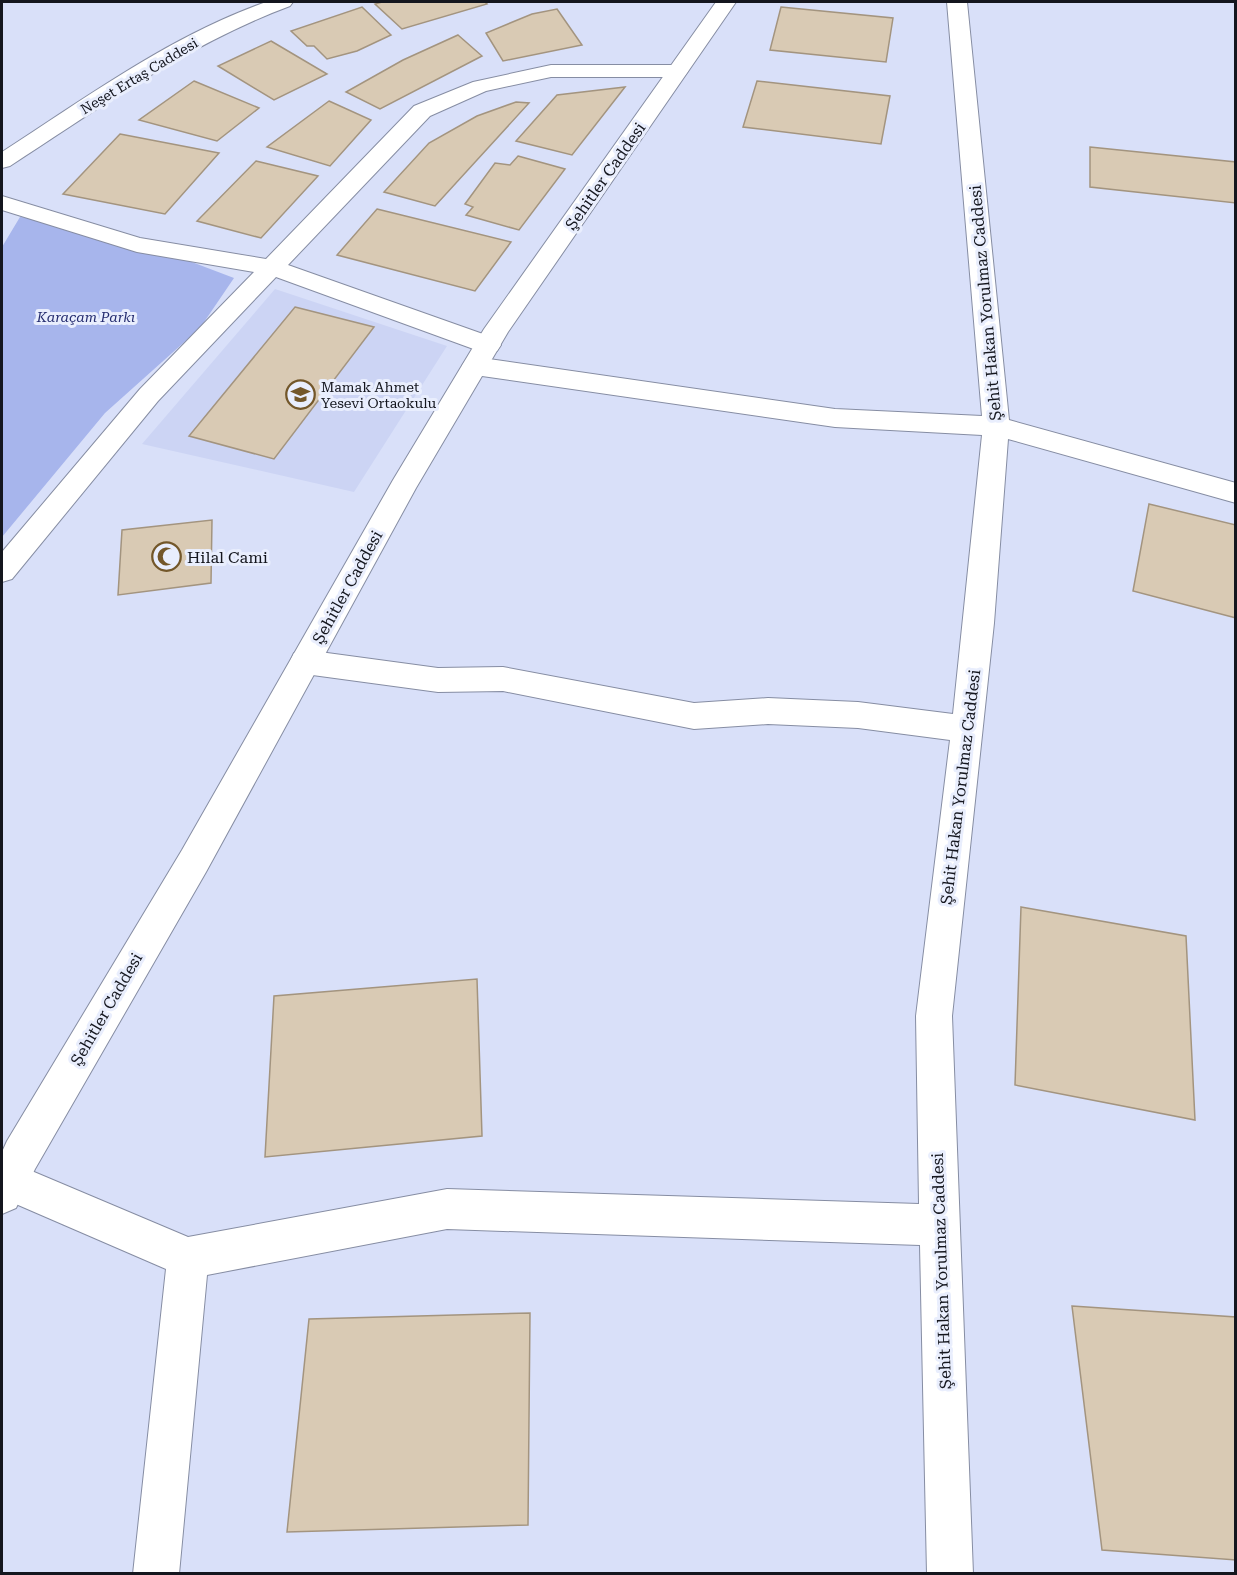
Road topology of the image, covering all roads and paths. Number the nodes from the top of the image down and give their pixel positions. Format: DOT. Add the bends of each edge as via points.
graph roads {
  1 [pos="283,2"];
  2 [pos="726,2"];
  3 [pos="957,2"];
  4 [pos="678,71"];
  5 [pos="2,161"];
  6 [pos="2,203"];
  7 [pos="270,267"];
  8 [pos="482,356"];
  9 [pos="996,426"];
  10 [pos="1236,493"];
  11 [pos="2,571"];
  12 [pos="305,662"];
  13 [pos="967,729"];
  14 [pos="5,1188"];
  15 [pos="940,1225"];
  16 [pos="188,1258"];
  17 [pos="156,1574"];
  18 [pos="950,1574"];
  1 -- 5 [label="street, Neşet Ertaş Caddesi" via="252,11 166,57"];
  2 -- 4 [label="street, Şehitler Caddesi"];
  3 -- 9 [label="street, Şehit Hakan Yorulmaz Caddesi"];
  4 -- 7 [label="street" via="551,71 480,86 422,111"];
  4 -- 8 [label="street, Şehitler Caddesi"];
  6 -- 7 [label="street" via="137,245"];
  7 -- 8 [label="street"];
  7 -- 11 [label="street" via="149,395"];
  8 -- 9 [label="street" via="835,417"];
  8 -- 12 [label="street, Şehitler Caddesi"];
  9 -- 10 [label="street"];
  9 -- 13 [label="street, Şehit Hakan Yorulmaz Caddesi"];
  12 -- 13 [label="street" via="438,680 503,679 694,716 802,712"];
  12 -- 14 [label="street, Şehitler Caddesi"];
  13 -- 15 [label="street, Şehit Hakan Yorulmaz Caddesi" via="934,1016"];
  14 -- 16 [label="street"];
  15 -- 16 [label="street" via="447,1209"];
  15 -- 18 [label="street, Şehit Hakan Yorulmaz Caddesi"];
  16 -- 17 [label="street"];
}
